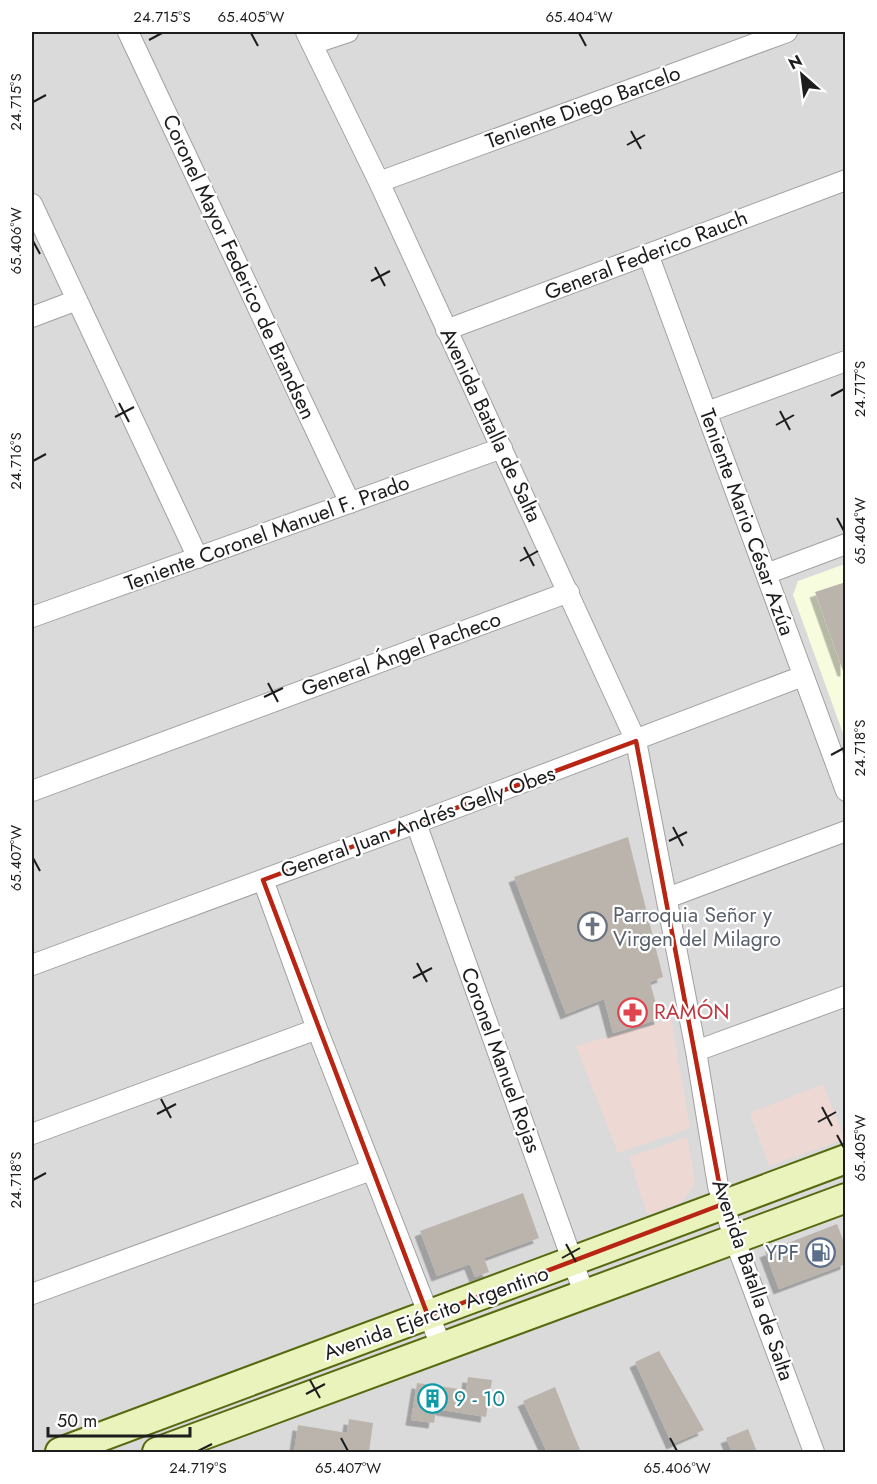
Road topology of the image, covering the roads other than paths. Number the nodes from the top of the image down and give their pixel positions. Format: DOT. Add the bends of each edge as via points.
graph roads {
  1 [pos="128,32"];
  2 [pos="348,32"];
  3 [pos="787,32"];
  4 [pos="309,38"];
  5 [pos="846,180"];
  6 [pos="379,182"];
  7 [pos="32,204"];
  8 [pos="648,254"];
  9 [pos="77,300"];
  10 [pos="32,317"];
  11 [pos="446,330"];
  12 [pos="846,361"];
  13 [pos="707,412"];
  14 [pos="502,448"];
  15 [pos="350,503"];
  16 [pos="846,544"];
  17 [pos="198,558"];
  18 [pos="766,574"];
  19 [pos="569,592"];
  20 [pos="32,617"];
  21 [pos="803,676"];
  22 [pos="636,741"];
  23 [pos="32,791"];
  24 [pos="846,791"];
  25 [pos="416,823"];
  26 [pos="846,831"];
  27 [pos="263,880"];
  28 [pos="667,898"];
  29 [pos="32,965"];
  30 [pos="846,996"];
  31 [pos="317,1029"];
  32 [pos="696,1051"];
  33 [pos="32,1134"];
  34 [pos="846,1159"];
  35 [pos="371,1170"];
  36 [pos="846,1198"];
  37 [pos="723,1204"];
  38 [pos="734,1239"];
  39 [pos="573,1262"];
  40 [pos="32,1294"];
  41 [pos="585,1296"];
  42 [pos="428,1316"];
  43 [pos="441,1346"];
  44 [pos="60,1452"];
  45 [pos="157,1452"];
  46 [pos="814,1452"];
  1 -- 15 [label="street, Coronel Mayor Federico de Brandsen"];
  2 -- 4 [label="street"];
  3 -- 6 [label="street, Teniente Diego Barcelo"];
  4 -- 6 [label="street, Avenida Batalla de Salta"];
  5 -- 8 [label="street, General Federico Rauch"];
  6 -- 11 [label="street, Avenida Batalla de Salta"];
  7 -- 9 [label="street"];
  8 -- 11 [label="street, General Federico Rauch"];
  8 -- 13 [label="street, Teniente Mario César Azúa"];
  9 -- 10 [label="street"];
  9 -- 17 [label="street"];
  11 -- 14 [label="street, Avenida Batalla de Salta"];
  12 -- 13 [label="street"];
  13 -- 18 [label="street, Teniente Mario César Azúa"];
  14 -- 15 [label="street, Teniente Coronel Manuel F. Prado"];
  14 -- 19 [label="street, Avenida Batalla de Salta"];
  15 -- 17 [label="street, Teniente Coronel Manuel F. Prado"];
  16 -- 18 [label="street"];
  17 -- 20 [label="street, Teniente Coronel Manuel F. Prado"];
  18 -- 21 [label="street, Teniente Mario César Azúa"];
  19 -- 22 [label="street, Avenida Batalla de Salta"];
  19 -- 23 [label="street, General Ángel Pacheco"];
  21 -- 22 [label="street, General Juan Andrés Gelly Obes"];
  21 -- 24 [label="street, Teniente Mario César Azúa"];
  22 -- 25 [label="street, General Juan Andrés Gelly Obes"];
  22 -- 28 [label="street, Avenida Batalla de Salta"];
  25 -- 27 [label="street, General Juan Andrés Gelly Obes"];
  25 -- 39 [label="street, Coronel Manuel Rojas"];
  26 -- 28 [label="street"];
  27 -- 29 [label="street, General Juan Andrés Gelly Obes"];
  27 -- 31 [label="street"];
  28 -- 32 [label="street, Avenida Batalla de Salta"];
  30 -- 32 [label="street"];
  31 -- 33 [label="street"];
  31 -- 35 [label="street"];
  32 -- 37 [label="street, Avenida Batalla de Salta"];
  34 -- 37 [label="street, Avenida Ejército Argentino"];
  35 -- 40 [label="street"];
  35 -- 42 [label="street"];
  36 -- 38 [label="street, Avenida Ejército Argentino"];
  37 -- 38 [label="street, Avenida Batalla de Salta"];
  37 -- 39 [label="street, Avenida Ejército Argentino"];
  38 -- 41 [label="street, Avenida Ejército Argentino"];
  38 -- 46 [label="street, Avenida Batalla de Salta"];
  39 -- 41 [label="street, Coronel Manuel Rojas"];
  39 -- 42 [label="street, Avenida Ejército Argentino"];
  41 -- 43 [label="street, Avenida Ejército Argentino"];
  42 -- 43 [label="street"];
  42 -- 44 [label="street, Avenida Ejército Argentino"];
  43 -- 45 [label="street, Avenida Ejército Argentino"];
}
